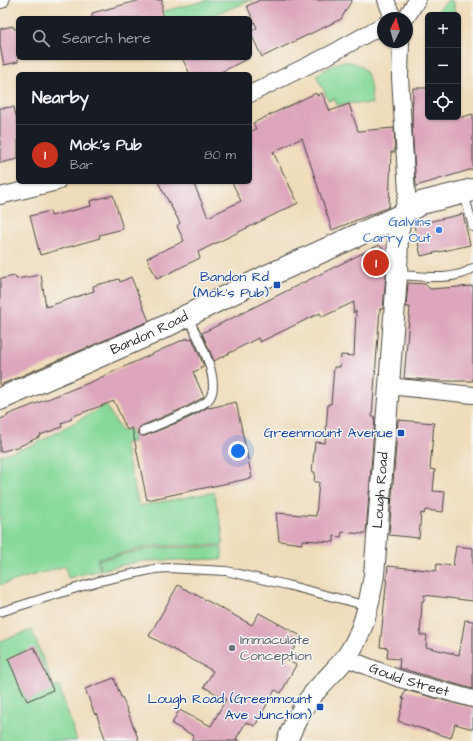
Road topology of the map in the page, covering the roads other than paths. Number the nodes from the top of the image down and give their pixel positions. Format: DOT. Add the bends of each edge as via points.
graph roads {
  1 [pos="386,0"];
  2 [pos="417,0"];
  3 [pos="391,12"];
  4 [pos="410,12"];
  5 [pos="377,28"];
  6 [pos="400,48"];
  7 [pos="252,93"];
  8 [pos="49,184"];
  9 [pos="468,191"];
  10 [pos="0,196"];
  11 [pos="402,215"];
  12 [pos="473,227"];
  13 [pos="473,268"];
  14 [pos="397,275"];
  15 [pos="187,316"];
  16 [pos="389,386"];
  17 [pos="473,395"];
  18 [pos="0,399"];
  19 [pos="143,431"];
  20 [pos="369,606"];
  21 [pos="0,612"];
  22 [pos="346,658"];
  23 [pos="473,699"];
  24 [pos="287,741"];
  1 -- 3 [label="street"];
  2 -- 4 [label="street"];
  5 -- 7 [label="street"];
  6 -- 11 [label="street" via="407,193"];
  8 -- 10 [label="street"];
  9 -- 11 [label="main road, Bandon Road" via="421,203"];
  9 -- 12 [label="lane"];
  11 -- 14 [label="street, Lough Road" via="398,233"];
  11 -- 15 [label="main road, Bandon Road" via="263,278"];
  13 -- 14 [label="lane" via="464,273 440,277"];
  14 -- 16 [label="street, Lough Road"];
  15 -- 18 [label="main road, Bandon Road"];
  15 -- 19 [label="lane" via="204,351 212,376 213,389 210,398 202,405"];
  16 -- 17 [label="street"];
  16 -- 20 [label="street, Lough Road" via="374,575"];
  20 -- 21 [label="lane" via="226,571 168,568 99,581"];
  20 -- 22 [label="street, Lough Road" via="354,646"];
  22 -- 23 [label="street, Gould Street" via="400,679"];
  22 -- 24 [label="street, Lough Road" via="308,699"];
}
